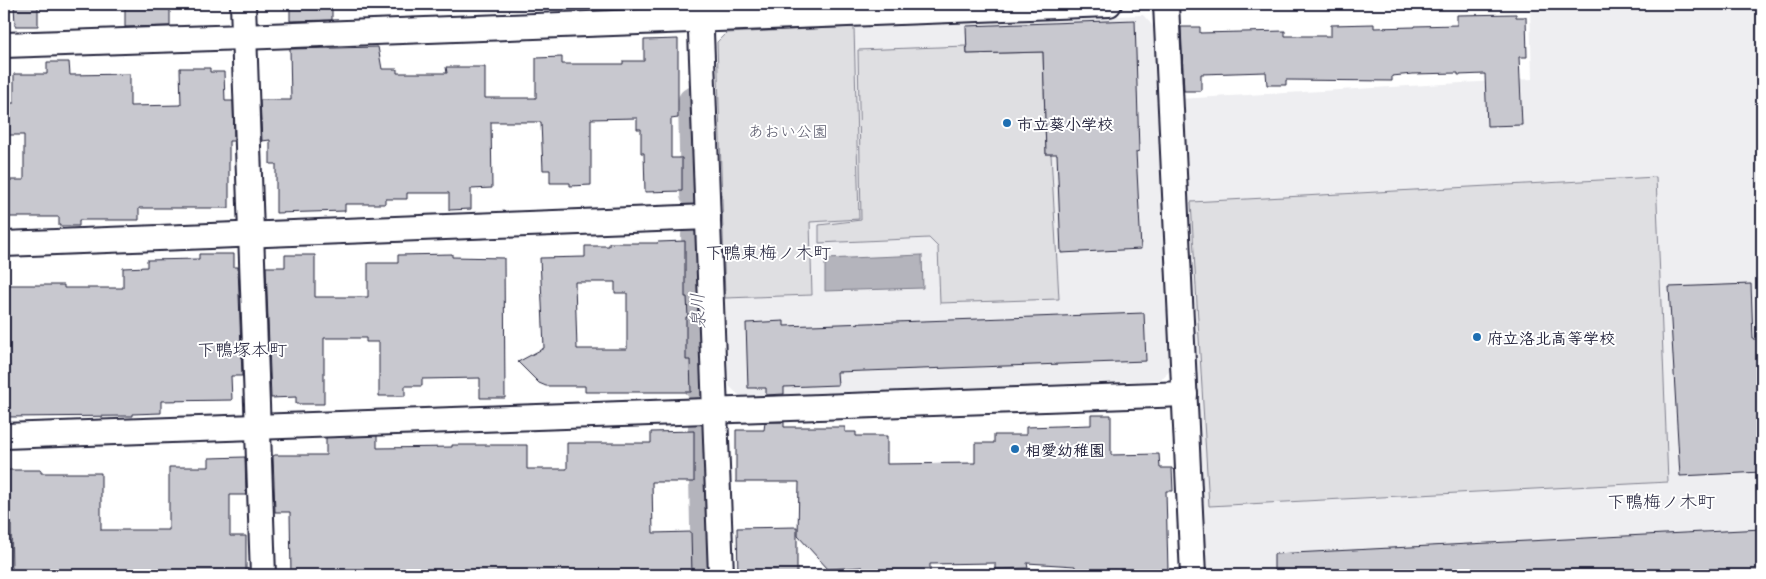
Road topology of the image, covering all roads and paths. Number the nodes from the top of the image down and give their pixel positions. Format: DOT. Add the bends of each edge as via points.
graph roads {
  1 [pos="243,4"];
  2 [pos="1108,4"];
  3 [pos="1166,4"];
  4 [pos="700,12"];
  5 [pos="244,38"];
  6 [pos="4,44"];
  7 [pos="708,217"];
  8 [pos="250,235"];
  9 [pos="4,244"];
  10 [pos="1185,394"];
  11 [pos="715,411"];
  12 [pos="257,425"];
  13 [pos="4,436"];
  14 [pos="263,575"];
  15 [pos="721,575"];
  16 [pos="1193,575"];
  1 -- 5 [label="street"];
  2 -- 4 [label="street"];
  3 -- 10 [label="street"];
  4 -- 5 [label="street"];
  4 -- 7 [label="street"];
  5 -- 6 [label="street"];
  5 -- 8 [label="street"];
  7 -- 8 [label="street"];
  7 -- 11 [label="street"];
  8 -- 9 [label="street"];
  8 -- 12 [label="street"];
  10 -- 11 [label="street"];
  10 -- 16 [label="street"];
  11 -- 12 [label="street"];
  11 -- 15 [label="street"];
  12 -- 13 [label="street"];
  12 -- 14 [label="street"];
}
